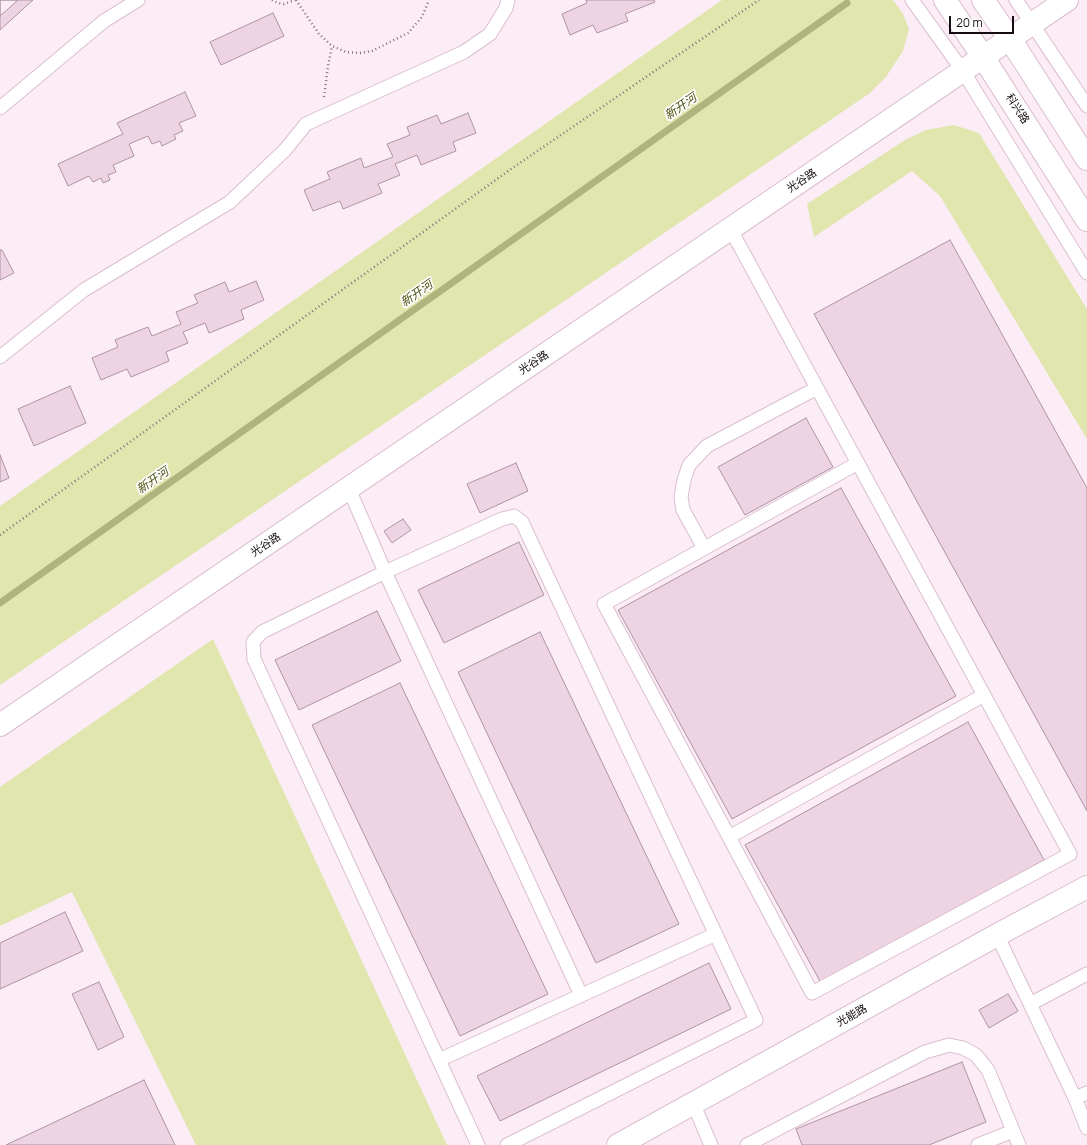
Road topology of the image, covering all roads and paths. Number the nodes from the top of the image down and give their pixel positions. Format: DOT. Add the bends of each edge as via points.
graph roads {
  1 [pos="138,0"];
  2 [pos="272,0"];
  3 [pos="296,0"];
  4 [pos="429,0"];
  5 [pos="508,0"];
  6 [pos="759,0"];
  7 [pos="912,0"];
  8 [pos="945,0"];
  9 [pos="983,0"];
  10 [pos="1016,0"];
  11 [pos="1068,0"];
  12 [pos="1033,24"];
  13 [pos="1010,39"];
  14 [pos="332,46"];
  15 [pos="983,57"];
  16 [pos="963,71"];
  17 [pos="1087,106"];
  18 [pos="0,108"];
  19 [pos="325,116"];
  20 [pos="1087,159"];
  21 [pos="1087,220"];
  22 [pos="731,230"];
  23 [pos="1087,273"];
  24 [pos="0,357"];
  25 [pos="817,388"];
  26 [pos="858,463"];
  27 [pos="349,489"];
  28 [pos="0,535"];
  29 [pos="704,548"];
  30 [pos="385,572"];
  31 [pos="984,695"];
  32 [pos="0,725"];
  33 [pos="729,837"];
  34 [pos="1087,887"];
  35 [pos="716,934"];
  36 [pos="997,935"];
  37 [pos="1087,974"];
  38 [pos="582,995"];
  39 [pos="1030,1004"];
  40 [pos="439,1060"];
  41 [pos="1087,1093"];
  42 [pos="1075,1098"];
  43 [pos="693,1103"];
  44 [pos="1087,1128"];
  45 [pos="1013,1130"];
  46 [pos="478,1145"];
  47 [pos="507,1145"];
  48 [pos="618,1145"];
  49 [pos="711,1145"];
  50 [pos="747,1145"];
  51 [pos="978,1145"];
  52 [pos="1019,1145"];
  1 -- 18 [label="lane" via="104,21"];
  2 -- 3 [label="path" via="284,4"];
  3 -- 14 [label="path" via="319,34"];
  4 -- 14 [label="path" via="422,17 408,33 393,42 360,53 346,52"];
  5 -- 19 [label="lane" via="490,34 464,52"];
  6 -- 28 [label="path" via="511,168"];
  7 -- 16 [label="lane"];
  8 -- 15 [label="street, 科兴路"];
  9 -- 13 [label="street"];
  10 -- 12 [label="lane"];
  11 -- 12 [label="street, 光谷路"];
  12 -- 13 [label="street, 光谷路"];
  12 -- 17 [label="lane"];
  13 -- 15 [label="street, 光谷路"];
  13 -- 20 [label="street"];
  14 -- 19 [label="path" via="324,90"];
  15 -- 16 [label="street, 光谷路"];
  15 -- 21 [label="street, 科兴路"];
  16 -- 22 [label="street, 光谷路"];
  16 -- 23 [label="lane"];
  19 -- 24 [label="lane" via="306,124 285,150 230,202 84,290"];
  22 -- 25 [label="lane"];
  22 -- 27 [label="street, 光谷路"];
  25 -- 26 [label="lane"];
  25 -- 29 [label="lane" via="707,446 689,465 681,497 683,510"];
  26 -- 29 [label="lane"];
  26 -- 31 [label="lane"];
  27 -- 30 [label="lane"];
  27 -- 32 [label="street, 光谷路"];
  29 -- 33 [label="lane" via="604,604"];
  30 -- 35 [label="lane" via="502,519 514,516 522,522"];
  30 -- 38 [label="lane"];
  30 -- 40 [label="lane" via="262,632 253,642 254,659"];
  31 -- 33 [label="lane"];
  31 -- 33 [label="lane" via="1070,854 812,994"];
  34 -- 36 [label="street, 光能路"];
  35 -- 38 [label="lane"];
  35 -- 47 [label="lane" via="756,1020"];
  36 -- 39 [label="lane"];
  36 -- 43 [label="street, 光能路"];
  37 -- 39 [label="lane"];
  38 -- 40 [label="lane"];
  39 -- 42 [label="lane"];
  40 -- 46 [label="lane"];
  41 -- 42 [label="lane"];
  42 -- 44 [label="lane"];
  43 -- 48 [label="street, 光能路"];
  43 -- 49 [label="lane"];
  45 -- 50 [label="lane" via="988,1070 976,1055 963,1048 949,1045 924,1052"];
  45 -- 51 [label="lane"];
  45 -- 52 [label="lane"];
}
